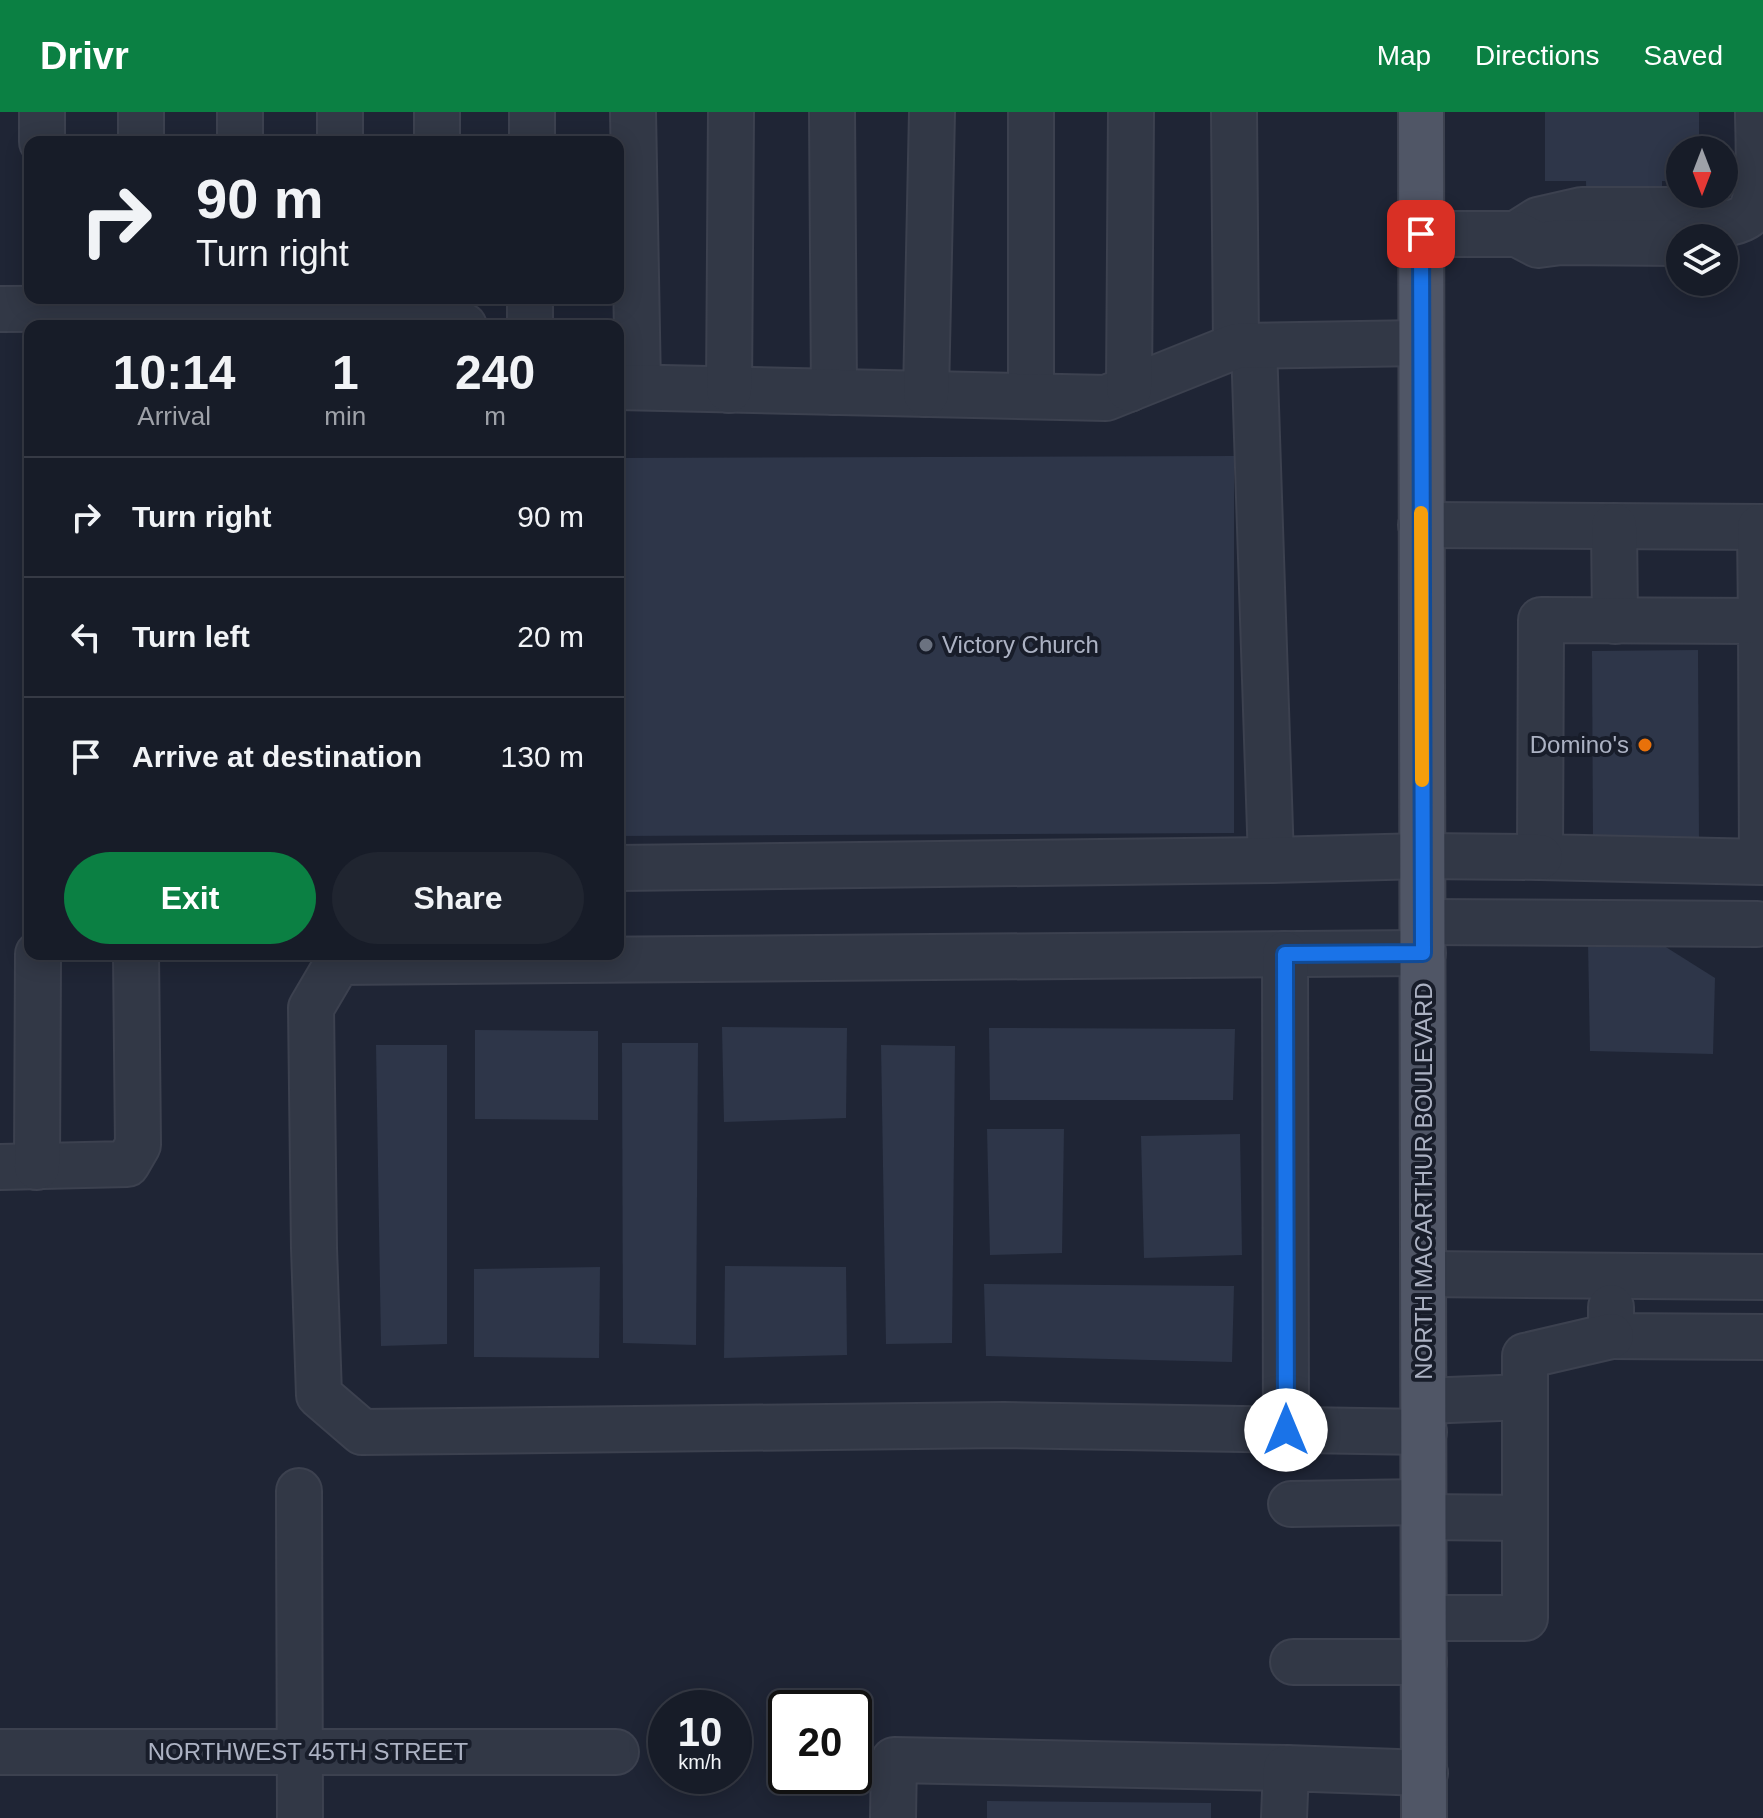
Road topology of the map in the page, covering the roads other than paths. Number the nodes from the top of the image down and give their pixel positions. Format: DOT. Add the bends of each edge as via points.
graph roads {
  1 [pos="42,112"];
  2 [pos="141,112"];
  3 [pos="240,112"];
  4 [pos="340,112"];
  5 [pos="437,112"];
  6 [pos="532,112"];
  7 [pos="633,112"];
  8 [pos="731,112"];
  9 [pos="832,112"];
  10 [pos="932,112"];
  11 [pos="1031,112"];
  12 [pos="1131,112"];
  13 [pos="1234,112"];
  14 [pos="1421,112"];
  15 [pos="1758,112"];
  16 [pos="42,136"];
  17 [pos="141,136"];
  18 [pos="240,136"];
  19 [pos="340,136"];
  20 [pos="437,136"];
  21 [pos="532,136"];
  22 [pos="1705,224"];
  23 [pos="1731,224"];
  24 [pos="1421,234"];
  25 [pos="1517,234"];
  26 [pos="1666,243"];
  27 [pos="129,304"];
  28 [pos="242,304"];
  29 [pos="341,306"];
  30 [pos="0,309"];
  31 [pos="43,311"];
  32 [pos="445,314"];
  33 [pos="1421,343"];
  34 [pos="1245,346"];
  35 [pos="628,387"];
  36 [pos="1129,389"];
  37 [pos="729,390"];
  38 [pos="834,392"];
  39 [pos="926,394"];
  40 [pos="1031,396"];
  41 [pos="1421,525"];
  42 [pos="1614,526"];
  43 [pos="1762,527"];
  44 [pos="1615,621"];
  45 [pos="1761,621"];
  46 [pos="1423,856"];
  47 [pos="1540,857"];
  48 [pos="1271,860"];
  49 [pos="624,868"];
  50 [pos="1757,924"];
  51 [pos="1423,937"];
  52 [pos="1285,954"];
  53 [pos="37,960"];
  54 [pos="136,960"];
  55 [pos="575,960"];
  56 [pos="624,960"];
  57 [pos="18,1167"];
  58 [pos="1424,1274"];
  59 [pos="1611,1276"];
  60 [pos="1763,1277"];
  61 [pos="1611,1336"];
  62 [pos="1763,1337"];
  63 [pos="1525,1397"];
  64 [pos="1424,1417"];
  65 [pos="1286,1430"];
  66 [pos="299,1491"];
  67 [pos="1291,1504"];
  68 [pos="1424,1510"];
  69 [pos="1525,1518"];
  70 [pos="1424,1618"];
  71 [pos="1293,1662"];
  72 [pos="1424,1662"];
  73 [pos="0,1752"];
  74 [pos="300,1752"];
  75 [pos="616,1752"];
  76 [pos="1286,1768"];
  77 [pos="1425,1773"];
  78 [pos="300,1818"];
  79 [pos="893,1818"];
  80 [pos="1284,1818"];
  81 [pos="1424,1818"];
  1 -- 16 [label="street"];
  2 -- 17 [label="street"];
  3 -- 18 [label="street"];
  4 -- 19 [label="street"];
  5 -- 20 [label="street"];
  6 -- 21 [label="street"];
  7 -- 35 [label="street"];
  8 -- 37 [label="street"];
  9 -- 38 [label="street"];
  10 -- 39 [label="street"];
  11 -- 40 [label="street"];
  12 -- 36 [label="street"];
  13 -- 34 [label="street"];
  14 -- 24 [label="main road, NORTH MACARTHUR BOULEVARD"];
  15 -- 23 [label="street" via="1756,204"];
  22 -- 25 [label="street" via="1695,210 1582,210 1538,220"];
  24 -- 25 [label="street"];
  24 -- 33 [label="main road, NORTH MACARTHUR BOULEVARD"];
  25 -- 26 [label="street" via="1538,245"];
  27 -- 31 [label="street"];
  28 -- 29 [label="street"];
  29 -- 32 [label="street"];
  30 -- 31 [label="street"];
  33 -- 34 [label="street"];
  33 -- 41 [label="main road, NORTH MACARTHUR BOULEVARD"];
  34 -- 36 [label="street"];
  34 -- 48 [label="street"];
  35 -- 37 [label="street"];
  36 -- 40 [label="street" via="1106,398"];
  37 -- 38 [label="street"];
  38 -- 39 [label="street"];
  39 -- 40 [label="street"];
  41 -- 42 [label="street"];
  41 -- 46 [label="main road, NORTH MACARTHUR BOULEVARD"];
  42 -- 43 [label="street"];
  42 -- 44 [label="street"];
  43 -- 45 [label="street"];
  44 -- 45 [label="street"];
  44 -- 47 [label="street" via="1541,620"];
  45 -- 47 [label="street" via="1762,862"];
  46 -- 47 [label="street"];
  46 -- 48 [label="street"];
  46 -- 51 [label="main road, NORTH MACARTHUR BOULEVARD"];
  48 -- 49 [label="street"];
  50 -- 51 [label="street"];
  51 -- 52 [label="street"];
  51 -- 58 [label="main road, NORTH MACARTHUR BOULEVARD"];
  52 -- 56 [label="street"];
  52 -- 65 [label="street"];
  53 -- 57 [label="street"];
  54 -- 57 [label="street" via="138,1145 127,1164"];
  55 -- 65 [label="street" via="338,962 311,1008 319,1395 362,1432 1004,1425"];
  58 -- 59 [label="street"];
  58 -- 64 [label="main road, NORTH MACARTHUR BOULEVARD"];
  59 -- 60 [label="street"];
  59 -- 61 [label="street"];
  61 -- 62 [label="street"];
  61 -- 63 [label="street" via="1525,1356"];
  63 -- 64 [label="street"];
  63 -- 69 [label="street"];
  64 -- 65 [label="street"];
  64 -- 68 [label="main road, NORTH MACARTHUR BOULEVARD"];
  66 -- 74 [label="street"];
  67 -- 68 [label="street"];
  68 -- 69 [label="street"];
  68 -- 70 [label="main road, NORTH MACARTHUR BOULEVARD"];
  69 -- 70 [label="street" via="1525,1618"];
  70 -- 72 [label="main road, NORTH MACARTHUR BOULEVARD"];
  71 -- 72 [label="street"];
  72 -- 77 [label="main road, NORTH MACARTHUR BOULEVARD"];
  73 -- 74 [label="street, NORTHWEST 45TH STREET"];
  74 -- 75 [label="street, NORTHWEST 45TH STREET"];
  74 -- 78 [label="street"];
  76 -- 77 [label="street"];
  76 -- 79 [label="street" via="894,1760"];
  76 -- 80 [label="street"];
  77 -- 81 [label="main road, NORTH MACARTHUR BOULEVARD"];
}
